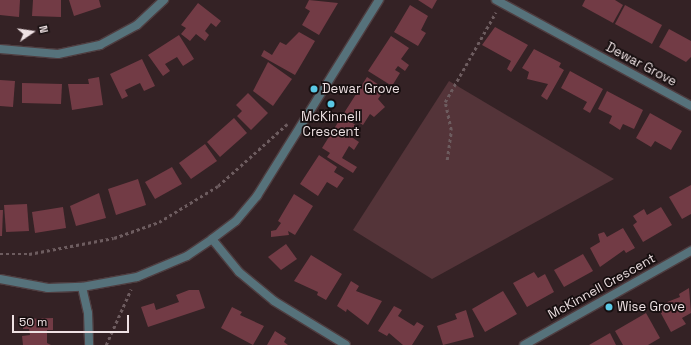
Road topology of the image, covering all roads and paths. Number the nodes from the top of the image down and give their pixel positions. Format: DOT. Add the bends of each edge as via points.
graph roads {
  1 [pos="164,0"];
  2 [pos="379,0"];
  3 [pos="498,2"];
  4 [pos="0,49"];
  5 [pos="691,106"];
  6 [pos="292,118"];
  7 [pos="447,160"];
  8 [pos="212,238"];
  9 [pos="691,250"];
  10 [pos="0,254"];
  11 [pos="137,277"];
  12 [pos="0,279"];
  13 [pos="82,287"];
  14 [pos="89,345"];
  15 [pos="106,345"];
  16 [pos="346,345"];
  17 [pos="524,345"];
  1 -- 4 [label="street" via="137,25 100,45 58,54"];
  2 -- 8 [label="street" via="256,196 236,221"];
  3 -- 5 [label="street, Dewar Grove"];
  3 -- 7 [label="path" via="446,102 451,130"];
  6 -- 10 [label="path" via="272,141 218,186 159,222 114,238 29,254"];
  8 -- 11 [label="street" via="187,256"];
  8 -- 16 [label="street" via="239,272 274,301"];
  9 -- 17 [label="street, McKinnell Crescent"];
  11 -- 13 [label="street"];
  11 -- 15 [label="path"];
  12 -- 13 [label="street" via="48,288"];
  13 -- 14 [label="street" via="88,313"];
}
